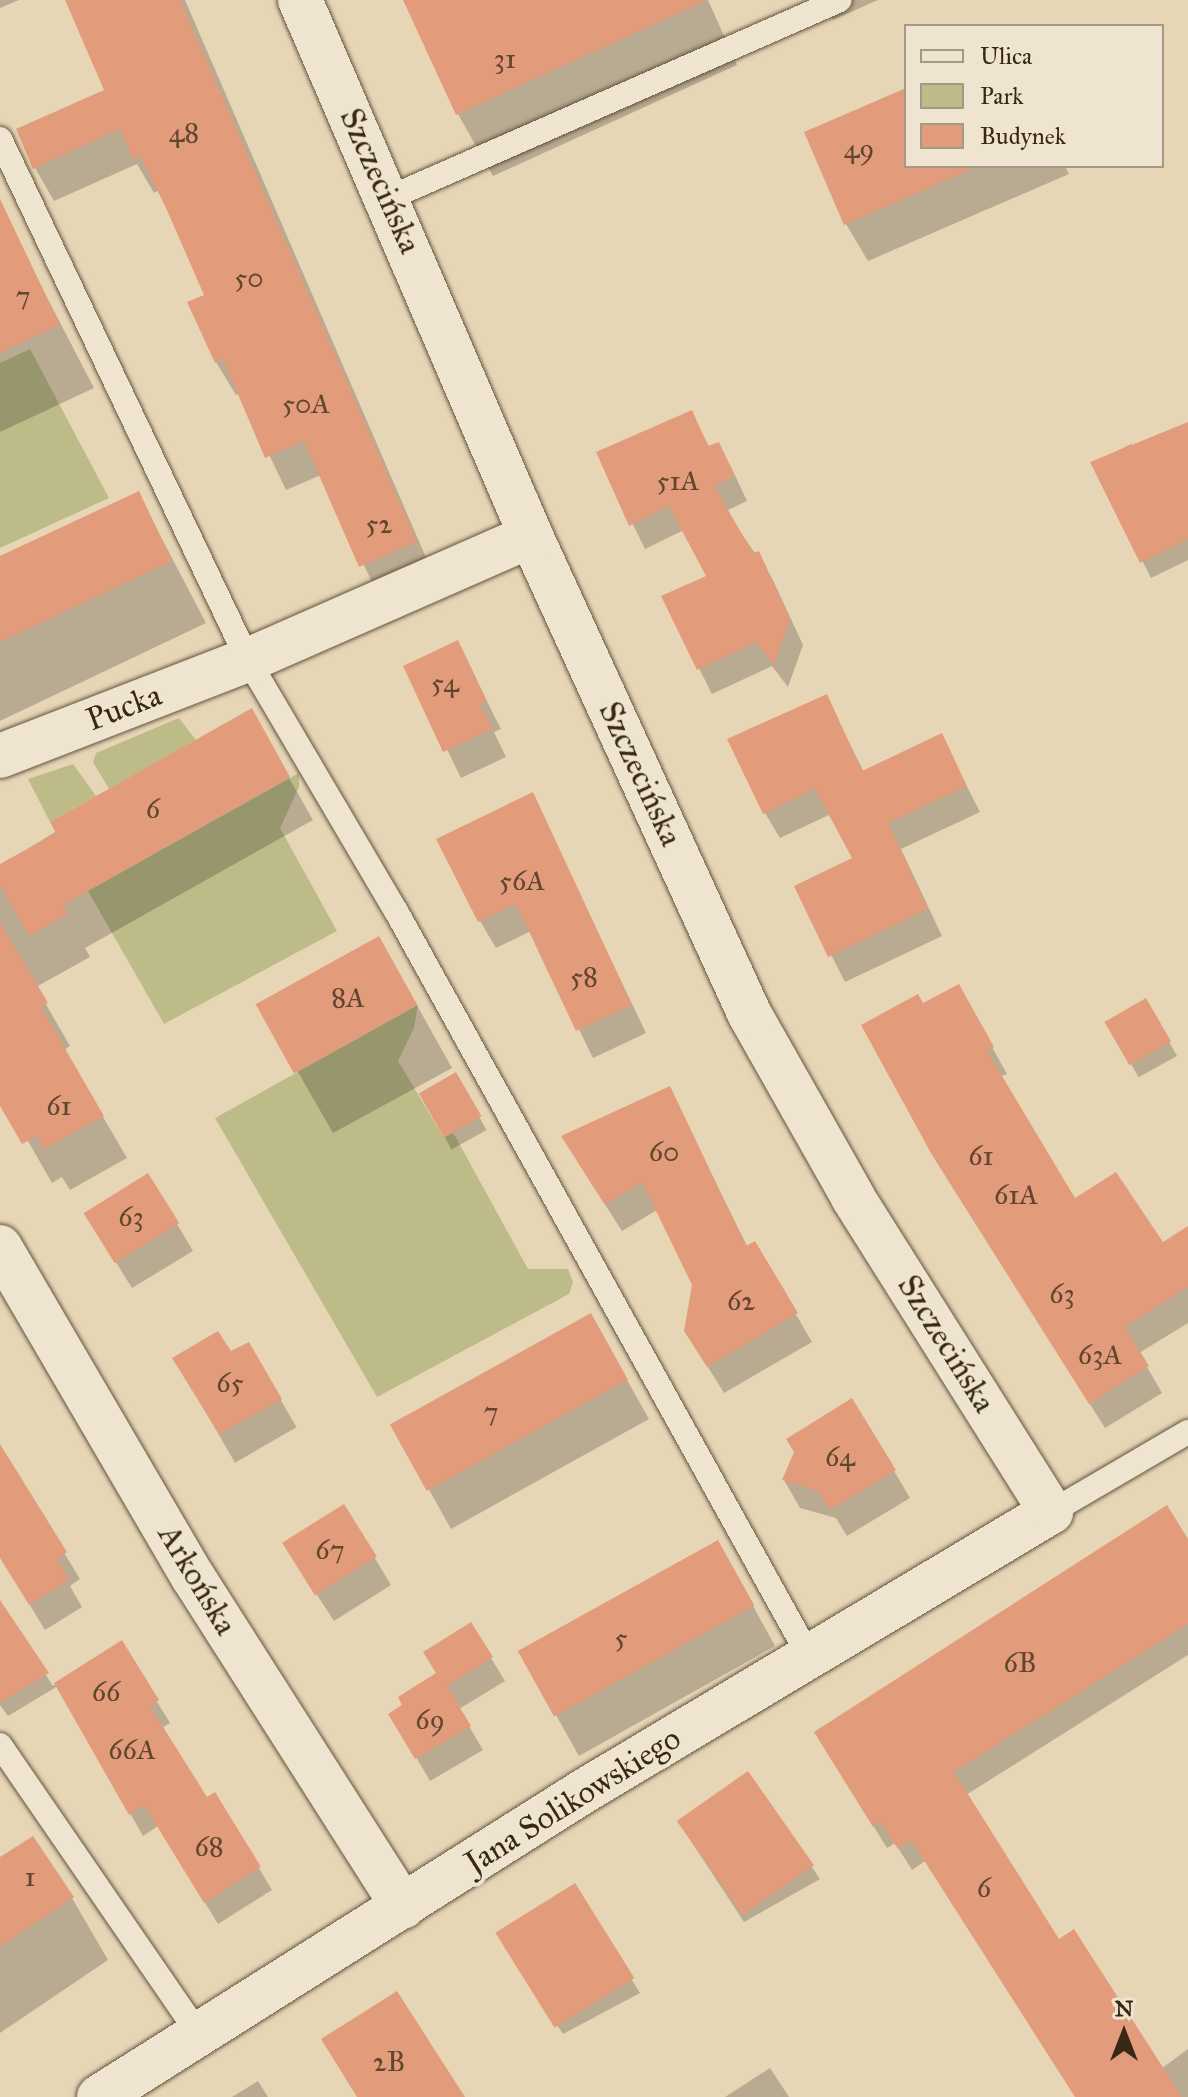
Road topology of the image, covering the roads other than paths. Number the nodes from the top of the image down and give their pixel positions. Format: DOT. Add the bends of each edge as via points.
graph roads {
  1 [pos="300,0"];
  2 [pos="839,0"];
  3 [pos="0,139"];
  4 [pos="389,198"];
  5 [pos="531,536"];
  6 [pos="248,660"];
  7 [pos="0,756"];
  8 [pos="0,1247"];
  9 [pos="1188,1432"];
  10 [pos="1051,1512"];
  11 [pos="810,1658"];
  12 [pos="0,1745"];
  13 [pos="403,1907"];
  14 [pos="198,2033"];
  15 [pos="99,2097"];
  1 -- 4 [label="street, Szczecińska"];
  2 -- 4 [label="lane"];
  3 -- 6 [label="lane"];
  4 -- 5 [label="street, Szczecińska"];
  5 -- 6 [label="street, Pucka"];
  5 -- 10 [label="street, Szczecińska" via="750,1015 845,1184"];
  6 -- 7 [label="street, Pucka"];
  6 -- 11 [label="lane" via="396,911"];
  8 -- 13 [label="street, Arkońska" via="193,1577"];
  9 -- 10 [label="lane"];
  10 -- 11 [label="street, Jana Solikowskiego"];
  11 -- 13 [label="street, Jana Solikowskiego"];
  12 -- 14 [label="lane"];
  13 -- 14 [label="street, Jana Solikowskiego"];
  14 -- 15 [label="street, Jana Solikowskiego"];
}
